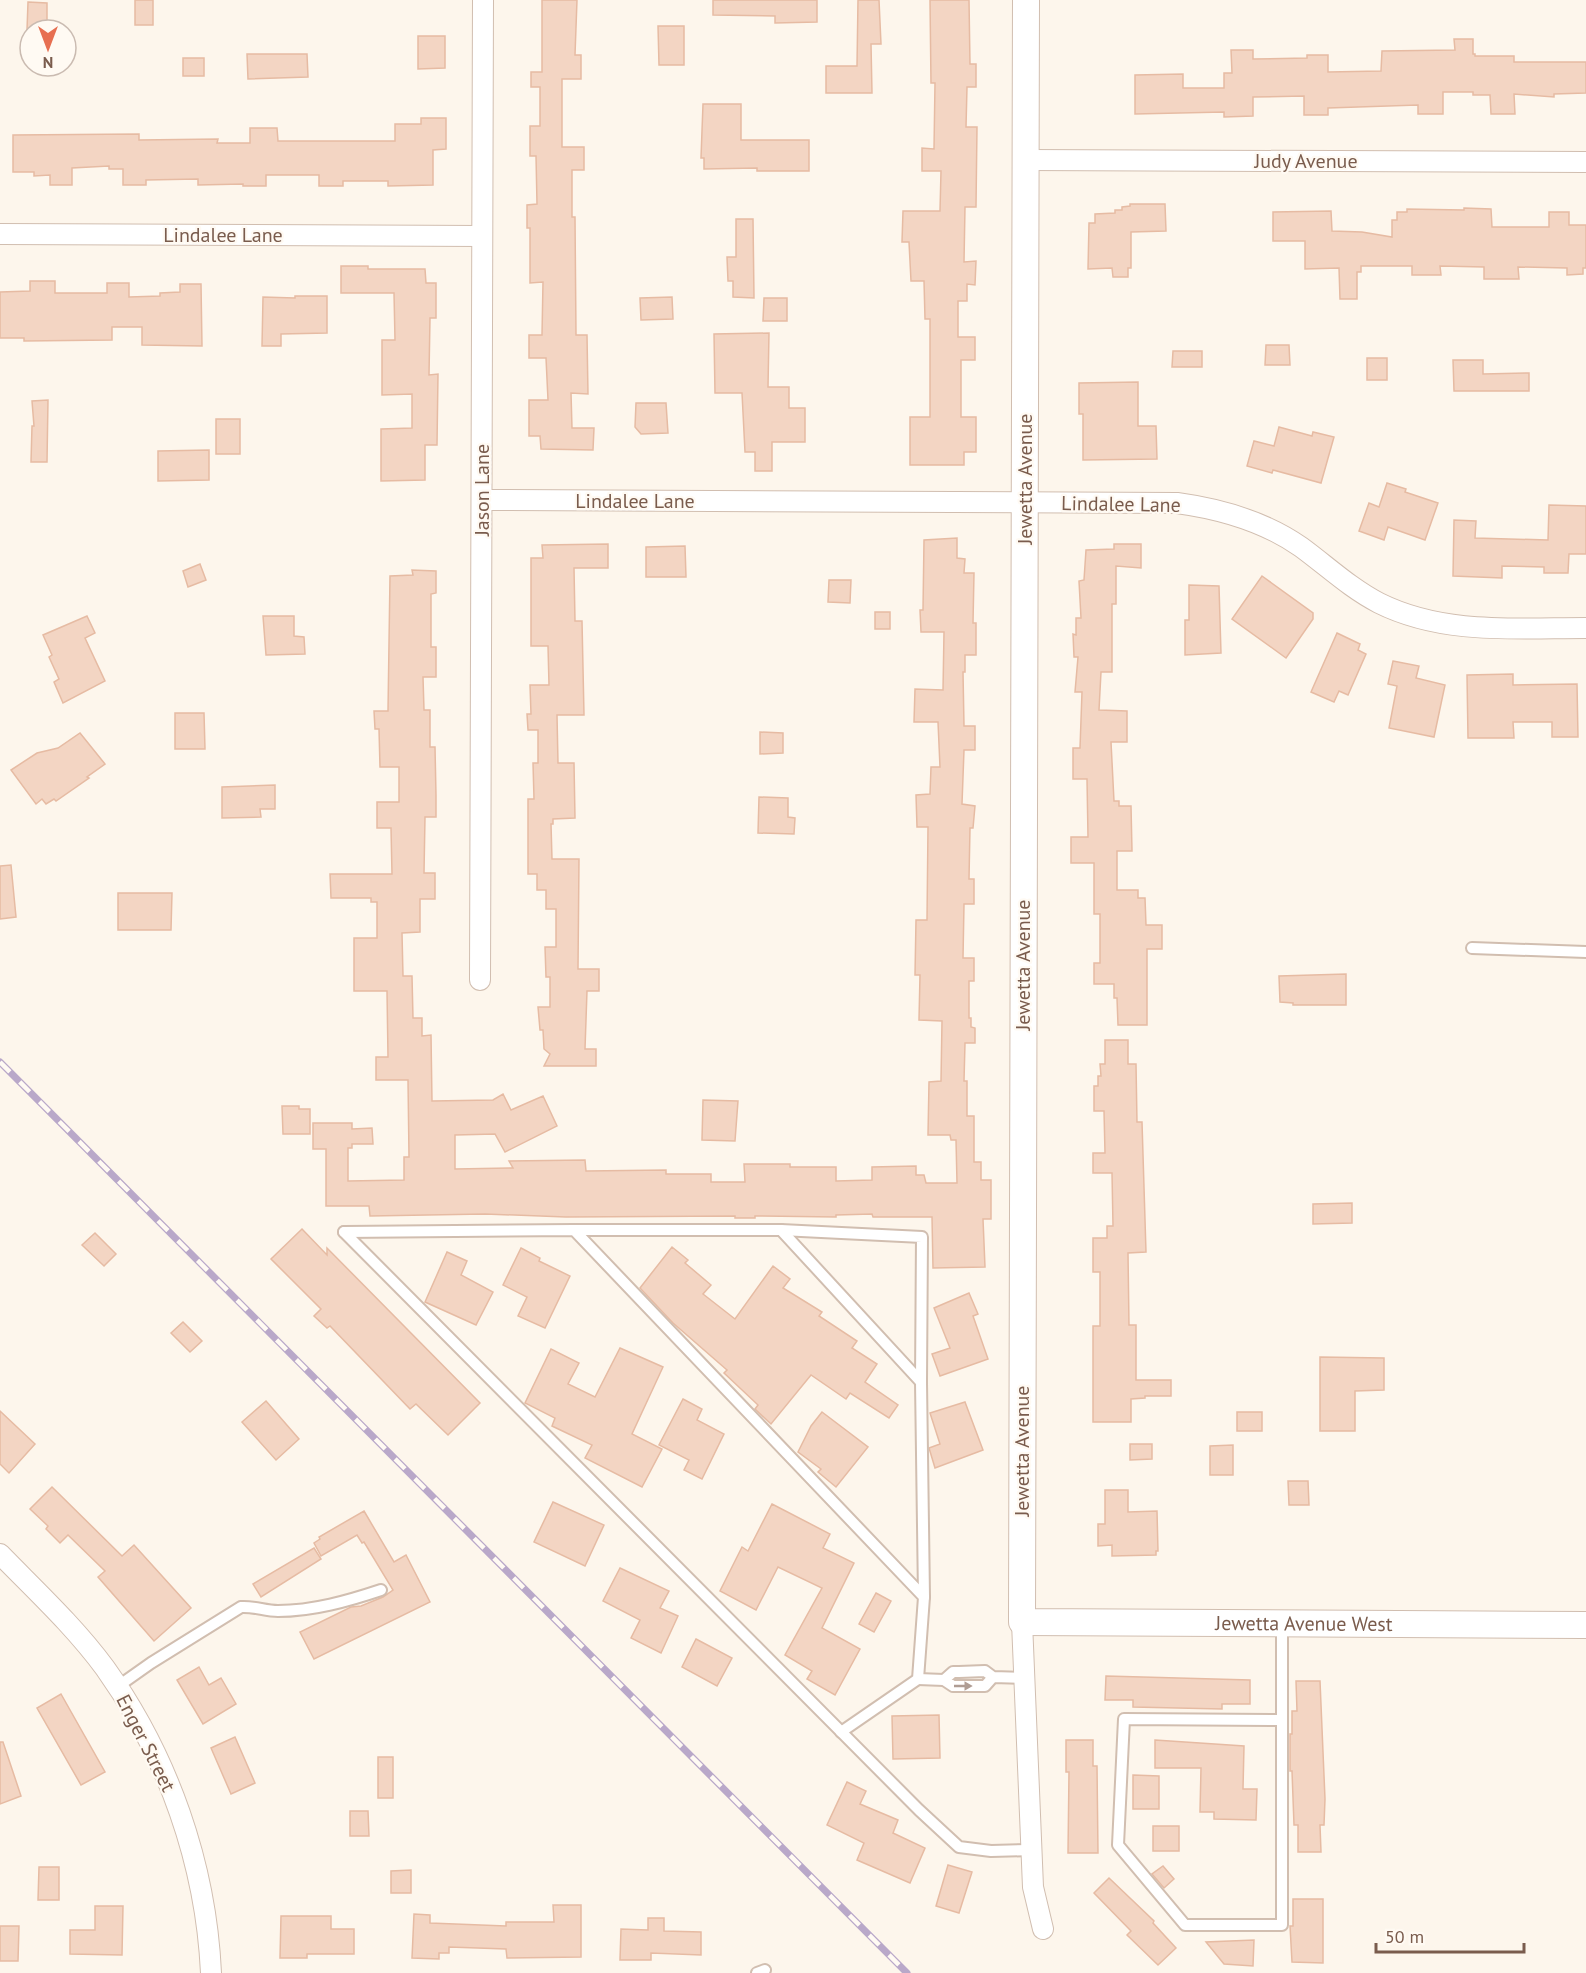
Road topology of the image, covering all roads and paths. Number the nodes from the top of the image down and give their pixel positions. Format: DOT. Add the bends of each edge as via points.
graph roads {
  1 [pos="483,0"];
  2 [pos="1026,0"];
  3 [pos="1026,160"];
  4 [pos="1586,162"];
  5 [pos="0,234"];
  6 [pos="482,236"];
  7 [pos="482,500"];
  8 [pos="1025,502"];
  9 [pos="1586,628"];
  10 [pos="1473,948"];
  11 [pos="1586,952"];
  12 [pos="480,980"];
  13 [pos="574,1230"];
  14 [pos="781,1230"];
  15 [pos="921,1382"];
  16 [pos="0,1554"];
  17 [pos="381,1590"];
  18 [pos="924,1597"];
  19 [pos="1022,1622"];
  20 [pos="1282,1623"];
  21 [pos="1586,1625"];
  22 [pos="1024,1678"];
  23 [pos="918,1679"];
  24 [pos="117,1687"];
  25 [pos="1282,1720"];
  26 [pos="841,1732"];
  27 [pos="1031,1850"];
  28 [pos="1043,1929"];
  29 [pos="211,1973"];
  1 -- 6 [label="street, Jason Lane"];
  2 -- 3 [label="street, Jewetta Avenue"];
  3 -- 4 [label="street, Judy Avenue"];
  3 -- 8 [label="street, Jewetta Avenue"];
  5 -- 6 [label="street, Lindalee Lane"];
  6 -- 7 [label="street, Jason Lane"];
  7 -- 8 [label="street, Lindalee Lane"];
  7 -- 12 [label="street, Jason Lane"];
  8 -- 9 [label="street, Lindalee Lane" via="1177,503 1207,507 1271,529 1350,586 1411,616 1482,628"];
  8 -- 19 [label="street, Jewetta Avenue"];
  10 -- 11 [label="lane"];
  13 -- 14 [label="lane"];
  13 -- 18 [label="lane"];
  13 -- 26 [label="lane" via="344,1232"];
  14 -- 15 [label="lane"];
  14 -- 15 [label="lane" via="922,1237"];
  15 -- 18 [label="lane"];
  16 -- 24 [label="street, Enger Street" via="67,1622"];
  17 -- 24 [label="lane" via="340,1604 277,1611 241,1607"];
  18 -- 23 [label="lane"];
  19 -- 20 [label="street, Jewetta Avenue West"];
  19 -- 22 [label="street, Jewetta Avenue"];
  20 -- 21 [label="street, Jewetta Avenue West"];
  20 -- 25 [label="lane"];
  22 -- 23 [label="lane" via="993,1677 985,1671 953,1672 944,1680"];
  22 -- 27 [label="street, Jewetta Avenue"];
  23 -- 26 [label="lane"];
  24 -- 29 [label="street, Enger Street" via="155,1752 175,1798 204,1902"];
  25 -- 25 [label="lane" via="1282,1925 1185,1925 1118,1845 1124,1719"];
  26 -- 27 [label="lane" via="959,1847"];
  27 -- 28 [label="street, Jewetta Avenue" via="1033,1887"];
}
